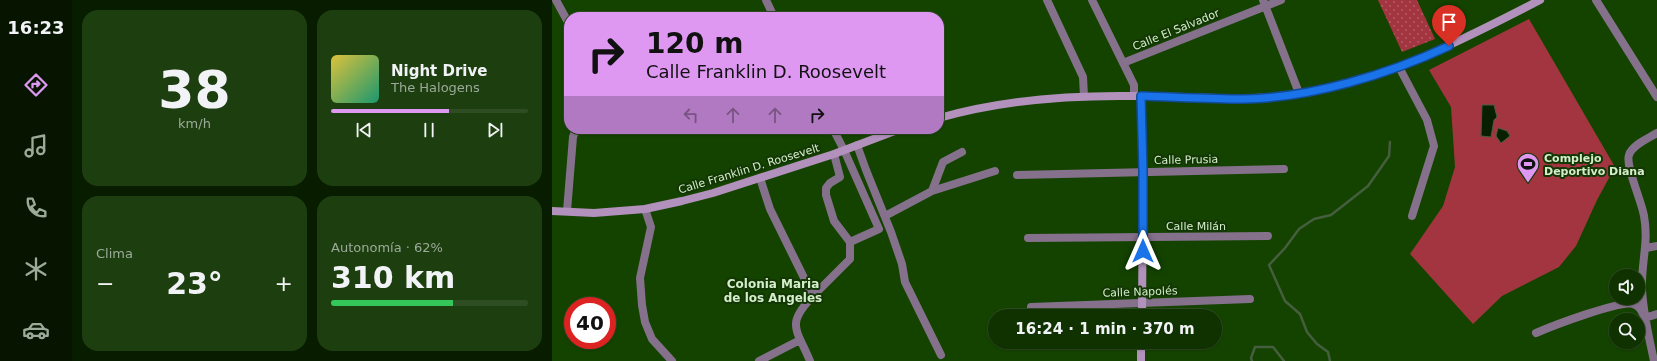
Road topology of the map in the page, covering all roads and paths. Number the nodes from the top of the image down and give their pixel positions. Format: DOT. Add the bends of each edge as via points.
graph roads {
  1 [pos="556,0"];
  2 [pos="766,0"];
  3 [pos="1047,0"];
  4 [pos="1092,0"];
  5 [pos="1281,0"];
  6 [pos="1540,0"];
  7 [pos="1596,0"];
  8 [pos="1264,3"];
  9 [pos="772,12"];
  10 [pos="564,15"];
  11 [pos="1123,62"];
  12 [pos="1399,67"];
  13 [pos="1299,93"];
  14 [pos="1084,96"];
  15 [pos="1137,96"];
  16 [pos="1657,97"];
  17 [pos="944,117"];
  18 [pos="1657,133"];
  19 [pos="574,134"];
  20 [pos="836,134"];
  21 [pos="887,134"];
  22 [pos="857,145"];
  23 [pos="844,150"];
  24 [pos="962,152"];
  25 [pos="834,154"];
  26 [pos="1284,169"];
  27 [pos="854,171"];
  28 [pos="995,171"];
  29 [pos="1143,172"];
  30 [pos="1017,175"];
  31 [pos="840,177"];
  32 [pos="760,178"];
  33 [pos="932,191"];
  34 [pos="645,209"];
  35 [pos="552,211"];
  36 [pos="567,211"];
  37 [pos="885,216"];
  38 [pos="1412,216"];
  39 [pos="1268,236"];
  40 [pos="1028,238"];
  41 [pos="1143,238"];
  42 [pos="850,242"];
  43 [pos="1657,246"];
  44 [pos="1646,248"];
  45 [pos="813,296"];
  46 [pos="1250,299"];
  47 [pos="1143,303"];
  48 [pos="1031,307"];
  49 [pos="1143,309"];
  50 [pos="1642,313"];
  51 [pos="1644,313"];
  52 [pos="1657,314"];
  53 [pos="1645,318"];
  54 [pos="1536,333"];
  55 [pos="800,340"];
  56 [pos="1140,349"];
  57 [pos="941,355"];
  58 [pos="672,361"];
  59 [pos="759,361"];
  60 [pos="810,361"];
  61 [pos="1141,361"];
  62 [pos="1654,361"];
  1 -- 10 [label="street"];
  2 -- 9 [label="street"];
  3 -- 14 [label="street" via="1083,77"];
  4 -- 11 [label="street"];
  5 -- 8 [label="street, Calle El Salvador"];
  6 -- 12 [label="main road" via="1457,42"];
  7 -- 16 [label="street"];
  8 -- 11 [label="street, Calle El Salvador"];
  8 -- 13 [label="street"];
  11 -- 15 [label="street"];
  12 -- 13 [label="main road" via="1334,86"];
  12 -- 38 [label="street" via="1427,120 1434,146"];
  13 -- 15 [label="main road" via="1245,99"];
  14 -- 15 [label="main road"];
  14 -- 17 [label="main road" via="1026,100"];
  15 -- 29 [label="main road"];
  18 -- 44 [label="street" via="1632,149 1627,162 1644,215"];
  19 -- 36 [label="street"];
  20 -- 23 [label="street"];
  21 -- 22 [label="main road, Calle Franklin D. Roosevelt"];
  22 -- 23 [label="main road, Calle Franklin D. Roosevelt"];
  22 -- 37 [label="street"];
  23 -- 25 [label="main road, Calle Franklin D. Roosevelt"];
  23 -- 27 [label="street"];
  24 -- 33 [label="street" via="943,162"];
  25 -- 31 [label="street"];
  25 -- 32 [label="main road, Calle Franklin D. Roosevelt"];
  26 -- 29 [label="street, Calle Prusia"];
  27 -- 31 [label="street"];
  27 -- 42 [label="street" via="879,229"];
  28 -- 33 [label="street"];
  29 -- 30 [label="street, Calle Prusia"];
  29 -- 41 [label="main road"];
  31 -- 42 [label="street" via="826,188 826,195 834,221"];
  32 -- 34 [label="main road, Calle Franklin D. Roosevelt" via="713,193"];
  32 -- 45 [label="street" via="770,209"];
  33 -- 37 [label="street"];
  34 -- 36 [label="main road, Calle Franklin D. Roosevelt" via="594,213"];
  34 -- 58 [label="street" via="651,227 640,278 642,305 652,339"];
  35 -- 36 [label="main road, Calle Franklin D. Roosevelt"];
  37 -- 57 [label="street" via="902,264 905,282"];
  39 -- 41 [label="street, Calle Milán"];
  40 -- 41 [label="street, Calle Milán"];
  41 -- 47 [label="main road"];
  42 -- 45 [label="street" via="850,259"];
  43 -- 44 [label="street"];
  44 -- 51 [label="street" via="1642,289"];
  45 -- 55 [label="street" via="800,310 796,320"];
  46 -- 47 [label="street, Calle Napolés"];
  47 -- 48 [label="street, Calle Napolés"];
  47 -- 49 [label="main road"];
  50 -- 54 [label="street" via="1638,306 1619,305"];
  52 -- 53 [label="street"];
  53 -- 62 [label="street"];
  55 -- 59 [label="street"];
  55 -- 60 [label="street"];
  56 -- 61 [label="main road"];
}
